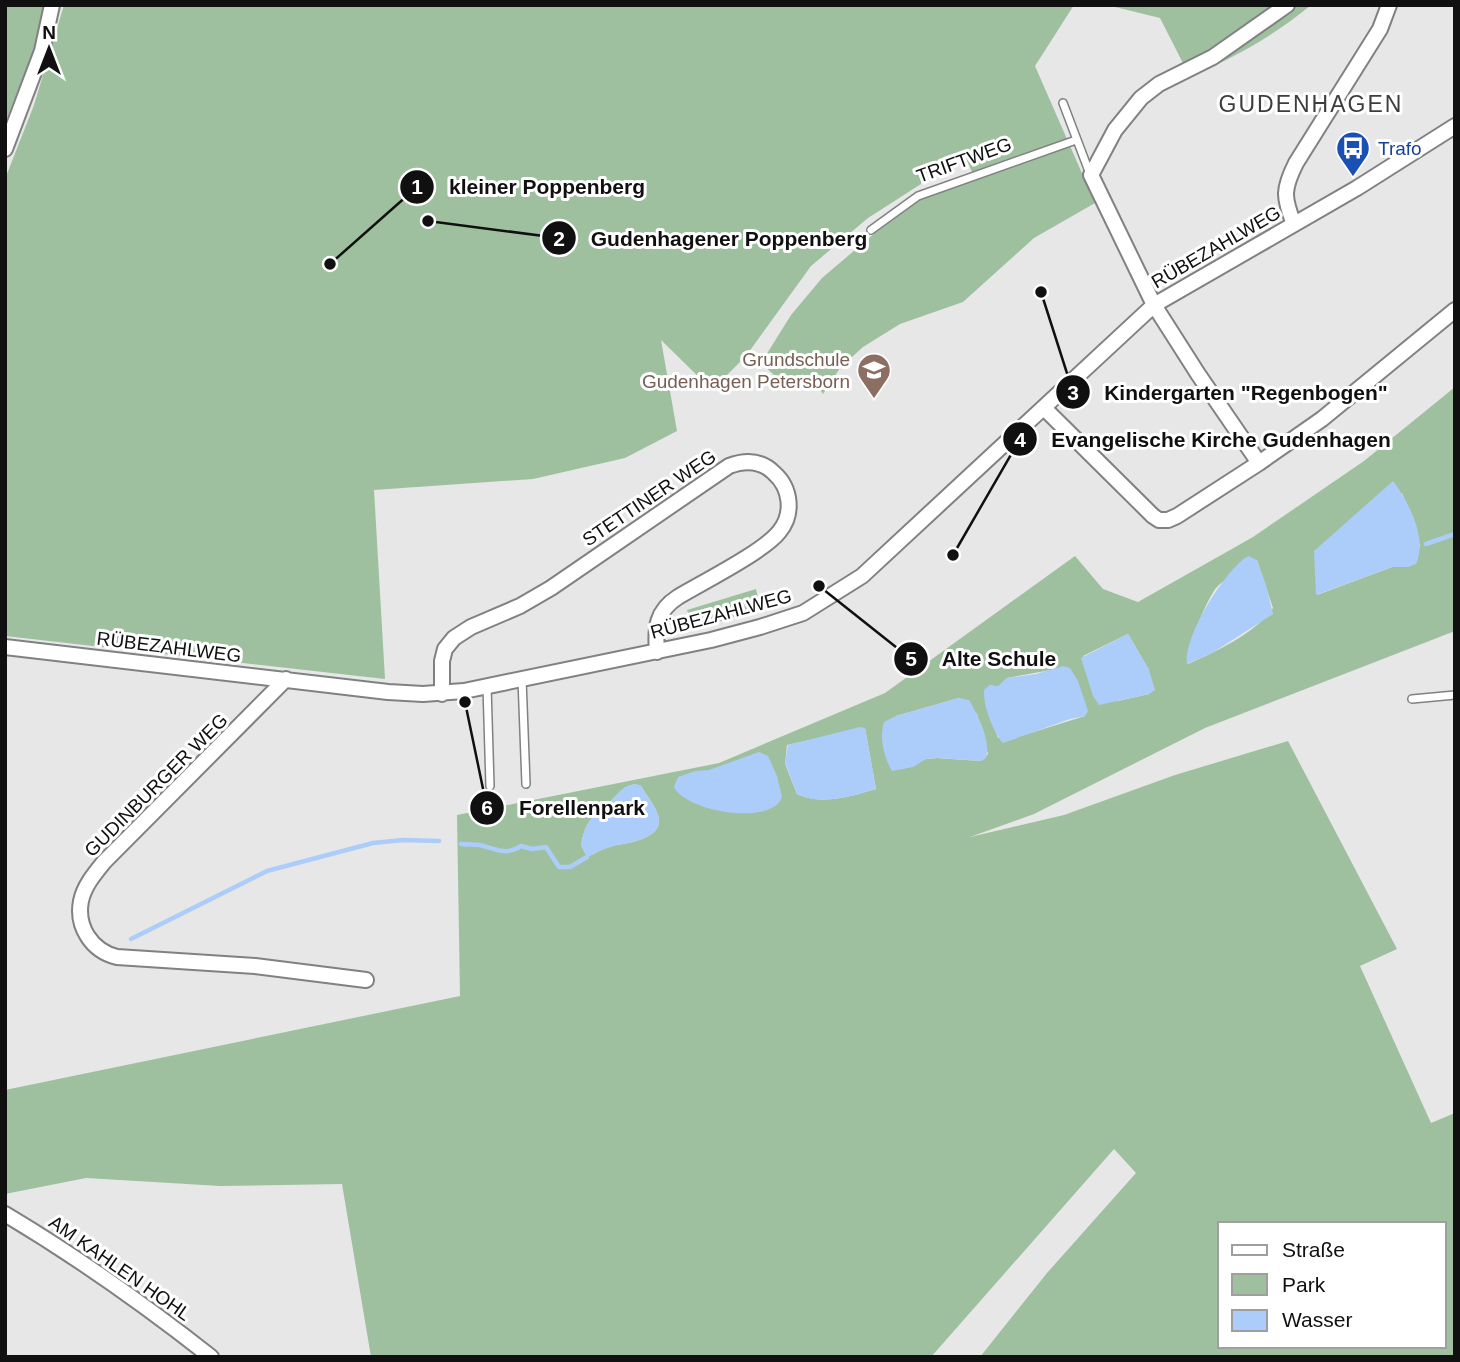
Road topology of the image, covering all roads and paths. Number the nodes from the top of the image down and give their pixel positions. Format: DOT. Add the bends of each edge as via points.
graph roads {
  1 [pos="51,5"];
  2 [pos="1287,5"];
  3 [pos="1389,5"];
  4 [pos="1063,103"];
  5 [pos="1455,125"];
  6 [pos="1076,140"];
  7 [pos="5,149"];
  8 [pos="1091,175"];
  9 [pos="1294,224"];
  10 [pos="871,230"];
  11 [pos="1154,305"];
  12 [pos="1455,310"];
  13 [pos="1045,409"];
  14 [pos="1259,463"];
  15 [pos="5,647"];
  16 [pos="657,652"];
  17 [pos="286,679"];
  18 [pos="522,679"];
  19 [pos="487,686"];
  20 [pos="442,694"];
  21 [pos="1455,695"];
  22 [pos="1412,699"];
  23 [pos="526,784"];
  24 [pos="490,786"];
  25 [pos="366,980"];
  26 [pos="5,1214"];
  27 [pos="211,1357"];
  1 -- 7 [label="street" via="42,51"];
  2 -- 8 [label="street" via="1213,57 1140,98 1115,130"];
  3 -- 9 [label="street" via="1380,29 1288,180 1285,198"];
  4 -- 6 [label="lane"];
  5 -- 9 [label="street, RÜBEZAHLWEG"];
  6 -- 8 [label="lane"];
  6 -- 10 [label="lane, TRIFTWEG" via="919,196"];
  8 -- 11 [label="street"];
  9 -- 11 [label="street, RÜBEZAHLWEG"];
  11 -- 13 [label="street, RÜBEZAHLWEG"];
  11 -- 14 [label="street"];
  12 -- 14 [label="street" via="1322,419"];
  13 -- 14 [label="street" via="1159,520 1177,516"];
  13 -- 16 [label="street, RÜBEZAHLWEG" via="842,590 790,618"];
  15 -- 17 [label="street, RÜBEZAHLWEG"];
  16 -- 18 [label="street, RÜBEZAHLWEG"];
  16 -- 20 [label="street, STETTINER WEG" via="656,628 664,607 769,542 785,525 789,510 786,489 766,467 752,462 729,466 541,594 461,632 443,655"];
  17 -- 20 [label="street, RÜBEZAHLWEG"];
  17 -- 25 [label="street, GUDINBURGER WEG" via="104,862 83,893 81,916 92,943 117,957 256,966"];
  18 -- 19 [label="street, RÜBEZAHLWEG"];
  18 -- 23 [label="lane"];
  19 -- 20 [label="street, RÜBEZAHLWEG"];
  19 -- 24 [label="lane"];
  21 -- 22 [label="lane"];
  26 -- 27 [label="street, AM KAHLEN HOHL" via="96,1272"];
}
